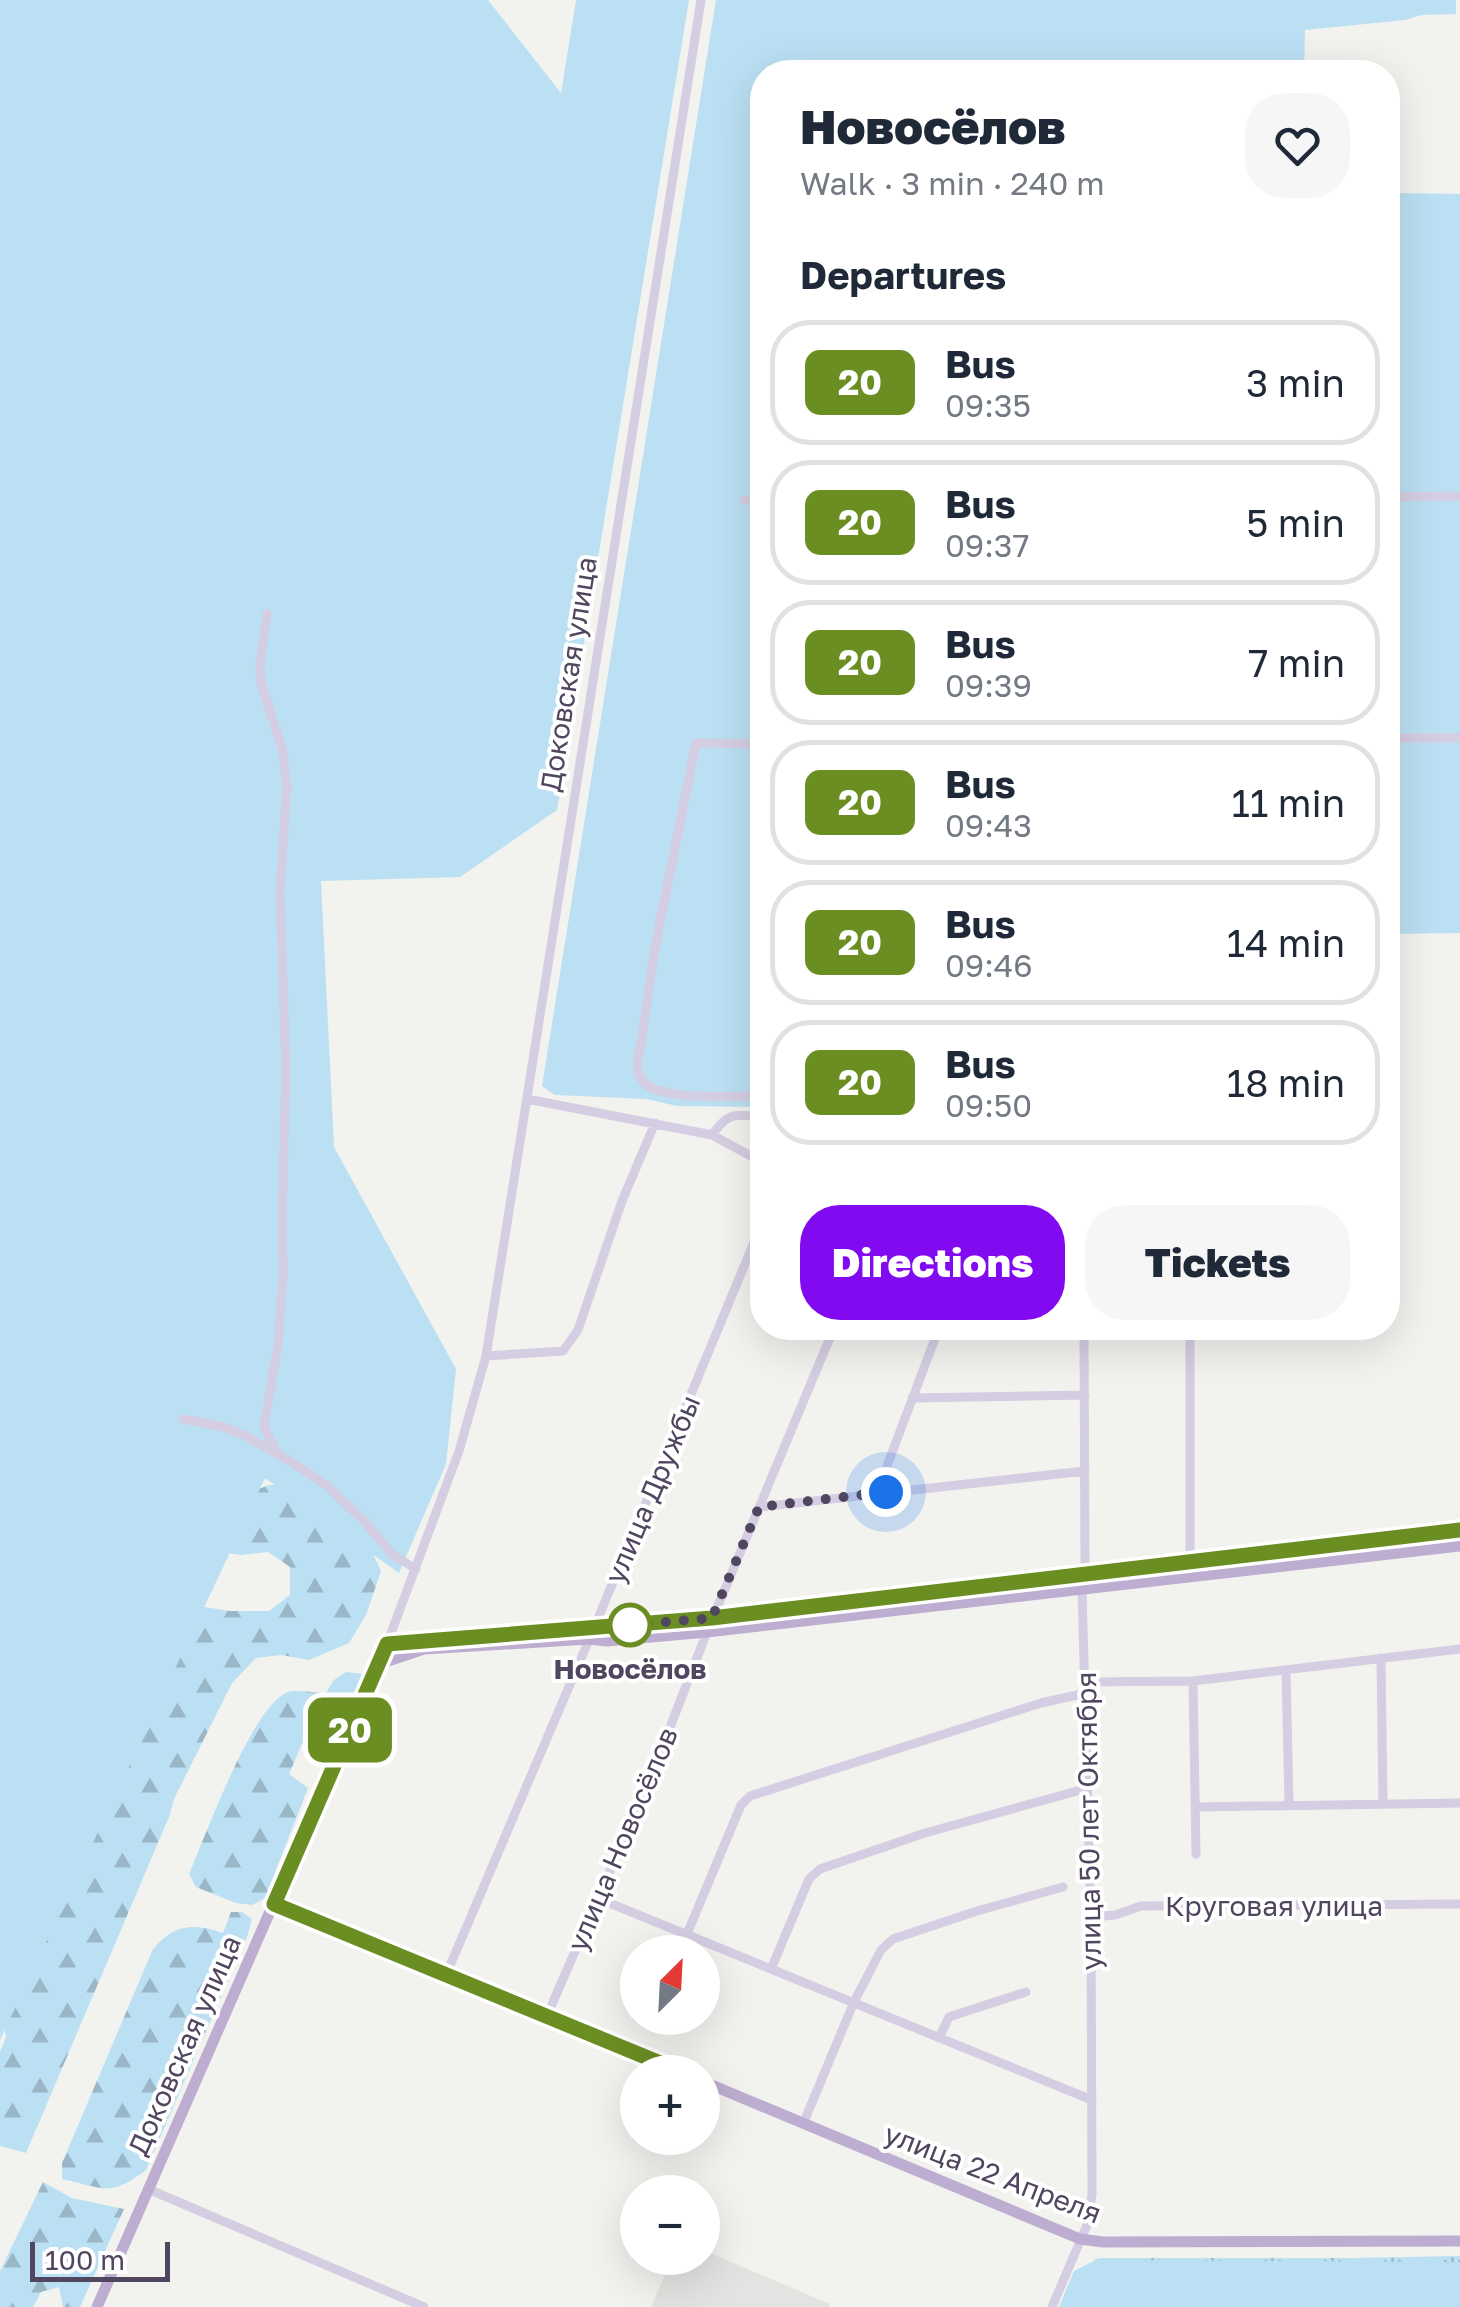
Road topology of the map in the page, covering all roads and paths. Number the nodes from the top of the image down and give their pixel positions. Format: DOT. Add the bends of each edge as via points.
graph roads {
  1 [pos="700,0"];
  2 [pos="1460,496"];
  3 [pos="1400,497"];
  4 [pos="744,500"];
  5 [pos="750,500"];
  6 [pos="267,614"];
  7 [pos="1400,738"];
  8 [pos="1460,738"];
  9 [pos="750,744"];
  10 [pos="750,1096"];
  11 [pos="527,1099"];
  12 [pos="750,1116"];
  13 [pos="654,1123"];
  14 [pos="712,1135"];
  15 [pos="750,1156"];
  16 [pos="750,1252"];
  17 [pos="829,1340"];
  18 [pos="934,1340"];
  19 [pos="1084,1340"];
  20 [pos="1190,1340"];
  21 [pos="486,1356"];
  22 [pos="1085,1395"];
  23 [pos="912,1398"];
  24 [pos="183,1419"];
  25 [pos="276,1452"];
  26 [pos="1085,1471"];
  27 [pos="886,1492"];
  28 [pos="759,1507"];
  29 [pos="1460,1530"];
  30 [pos="1460,1546"];
  31 [pos="1190,1562"];
  32 [pos="416,1569"];
  33 [pos="1085,1575"];
  34 [pos="1190,1577"];
  35 [pos="1082,1590"];
  36 [pos="712,1618"];
  37 [pos="707,1632"];
  38 [pos="592,1634"];
  39 [pos="387,1644"];
  40 [pos="1460,1650"];
  41 [pos="1381,1658"];
  42 [pos="379,1664"];
  43 [pos="1286,1670"];
  44 [pos="1192,1681"];
  45 [pos="1086,1682"];
  46 [pos="1086,1693"];
  47 [pos="1088,1788"];
  48 [pos="1460,1802"];
  49 [pos="1384,1803"];
  50 [pos="1290,1804"];
  51 [pos="1196,1807"];
  52 [pos="1196,1854"];
  53 [pos="1063,1887"];
  54 [pos="598,1898"];
  55 [pos="274,1904"];
  56 [pos="1460,1904"];
  57 [pos="1090,1917"];
  58 [pos="687,1934"];
  59 [pos="771,1969"];
  60 [pos="446,1975"];
  61 [pos="1026,1992"];
  62 [pos="854,2002"];
  63 [pos="547,2016"];
  64 [pos="939,2038"];
  65 [pos="641,2055"];
  66 [pos="720,2089"];
  67 [pos="1092,2100"];
  68 [pos="803,2124"];
  69 [pos="148,2189"];
  70 [pos="1080,2239"];
  71 [pos="1460,2241"];
  72 [pos="97,2307"];
  73 [pos="424,2307"];
  74 [pos="1052,2307"];
  1 -- 11 [label="street, Доковская улица"];
  2 -- 3 [label="street"];
  4 -- 5 [label="street"];
  6 -- 25 [label="street" via="260,683 287,785 280,892 284,1273 264,1426"];
  7 -- 8 [label="street"];
  9 -- 10 [label="street" via="696,744 637,1068 640,1080 663,1092"];
  11 -- 13 [label="street"];
  11 -- 21 [label="street, Доковская улица"];
  12 -- 14 [label="street" via="729,1116"];
  13 -- 14 [label="street"];
  13 -- 21 [label="street" via="578,1330 563,1351"];
  14 -- 15 [label="street"];
  16 -- 38 [label="street, улица Дружбы"];
  17 -- 28 [label="street, улица Новосёлов"];
  18 -- 23 [label="street"];
  19 -- 22 [label="street, улица 50 лет Октября"];
  20 -- 31 [label="street"];
  21 -- 32 [label="street, Доковская улица"];
  22 -- 23 [label="street"];
  22 -- 26 [label="street, улица 50 лет Октября"];
  23 -- 27 [label="street" via="887,1466"];
  24 -- 25 [label="street" via="224,1427"];
  25 -- 32 [label="street" via="324,1484 393,1555"];
  26 -- 27 [label="street"];
  26 -- 33 [label="street, улица 50 лет Октября"];
  27 -- 28 [label="street"];
  28 -- 36 [label="street, улица Новосёлов"];
  29 -- 31 [label="main road"];
  30 -- 34 [label="main road"];
  31 -- 33 [label="main road"];
  31 -- 34 [label="street"];
  32 -- 39 [label="street, Доковская улица"];
  33 -- 35 [label="street, улица 50 лет Октября"];
  33 -- 36 [label="main road"];
  34 -- 35 [label="main road"];
  35 -- 37 [label="main road"];
  35 -- 45 [label="street, улица 50 лет Октября"];
  36 -- 37 [label="street, улица Новосёлов"];
  36 -- 38 [label="main road"];
  37 -- 38 [label="main road" via="608,1641"];
  37 -- 54 [label="street, улица Новосёлов"];
  38 -- 39 [label="main road"];
  38 -- 42 [label="main road" via="424,1649"];
  38 -- 60 [label="street, улица Дружбы"];
  39 -- 42 [label="main road, Доковская улица"];
  40 -- 41 [label="street"];
  41 -- 43 [label="street"];
  41 -- 49 [label="street"];
  42 -- 55 [label="main road, Доковская улица"];
  43 -- 44 [label="street"];
  43 -- 50 [label="street"];
  44 -- 45 [label="street"];
  44 -- 51 [label="street"];
  45 -- 46 [label="street, улица 50 лет Октября"];
  46 -- 47 [label="street, улица 50 лет Октября"];
  46 -- 58 [label="street" via="750,1796"];
  47 -- 57 [label="street, улица 50 лет Октября"];
  47 -- 59 [label="street" via="820,1869"];
  48 -- 49 [label="street"];
  49 -- 50 [label="street"];
  50 -- 51 [label="street"];
  51 -- 52 [label="street"];
  53 -- 62 [label="street" via="894,1940 880,1950"];
  54 -- 58 [label="street"];
  54 -- 63 [label="street, улица Новосёлов"];
  55 -- 60 [label="main road"];
  55 -- 69 [label="main road, Доковская улица"];
  56 -- 57 [label="street, Круговая улица" via="1141,1906"];
  57 -- 67 [label="street, улица 50 лет Октября"];
  58 -- 59 [label="street"];
  59 -- 62 [label="street"];
  60 -- 63 [label="main road"];
  61 -- 64 [label="street" via="949,2017"];
  62 -- 64 [label="street"];
  62 -- 68 [label="street"];
  63 -- 65 [label="main road"];
  64 -- 67 [label="street"];
  66 -- 68 [label="main road, улица 22 Апреля"];
  67 -- 70 [label="street, улица 50 лет Октября" via="1092,2195"];
  68 -- 70 [label="main road, улица 22 Апреля"];
  69 -- 72 [label="main road, Доковская улица"];
  69 -- 73 [label="street"];
  70 -- 71 [label="main road, улица 22 Апреля"];
  70 -- 74 [label="street, улица 50 лет Октября"];
}
